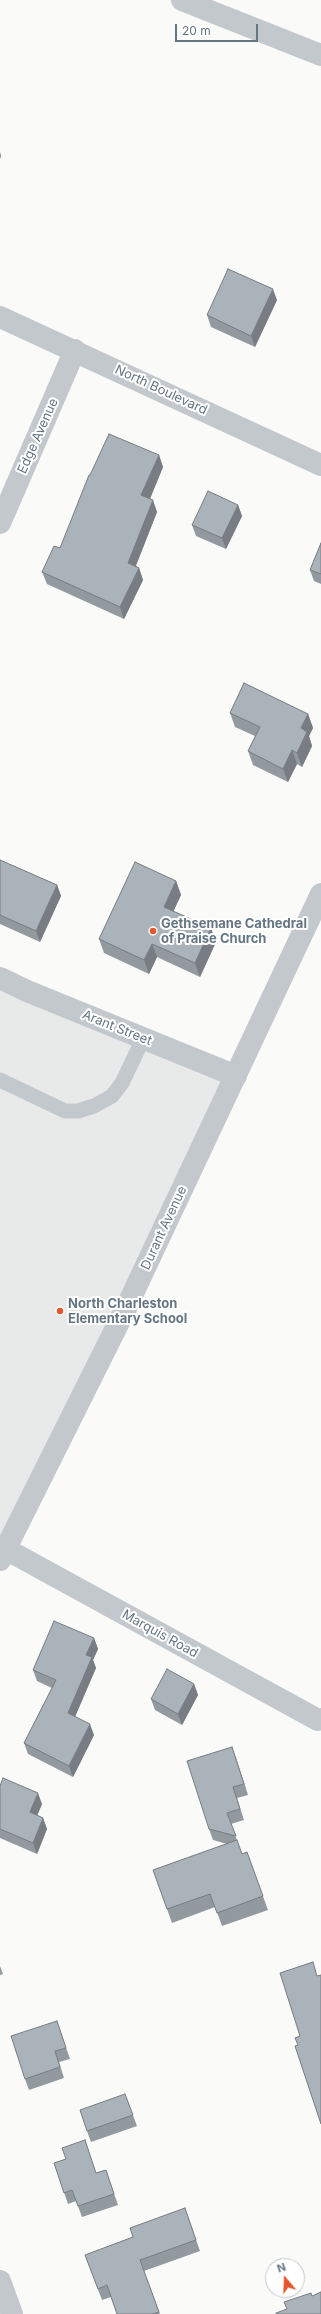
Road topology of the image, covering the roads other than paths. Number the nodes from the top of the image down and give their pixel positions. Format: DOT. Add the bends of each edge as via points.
graph roads {
  1 [pos="182,0"];
  2 [pos="321,55"];
  3 [pos="0,317"];
  4 [pos="75,350"];
  5 [pos="321,465"];
  6 [pos="0,522"];
  7 [pos="321,894"];
  8 [pos="0,978"];
  9 [pos="143,1039"];
  10 [pos="236,1076"];
  11 [pos="0,1080"];
  12 [pos="2,1552"];
  13 [pos="320,1723"];
  14 [pos="0,2281"];
  15 [pos="12,2314"];
  1 -- 2 [label="street"];
  3 -- 4 [label="street, North Boulevard"];
  4 -- 5 [label="street, North Boulevard"];
  4 -- 6 [label="street, Edge Avenue"];
  7 -- 10 [label="street, Durant Avenue"];
  8 -- 9 [label="street, Arant Street"];
  9 -- 10 [label="street, Arant Street"];
  9 -- 11 [label="lane" via="122,1083 112,1096 78,1111 65,1111"];
  10 -- 12 [label="street, Durant Avenue" via="130,1299"];
  12 -- 13 [label="street, Marquis Road"];
  14 -- 15 [label="street"];
}
